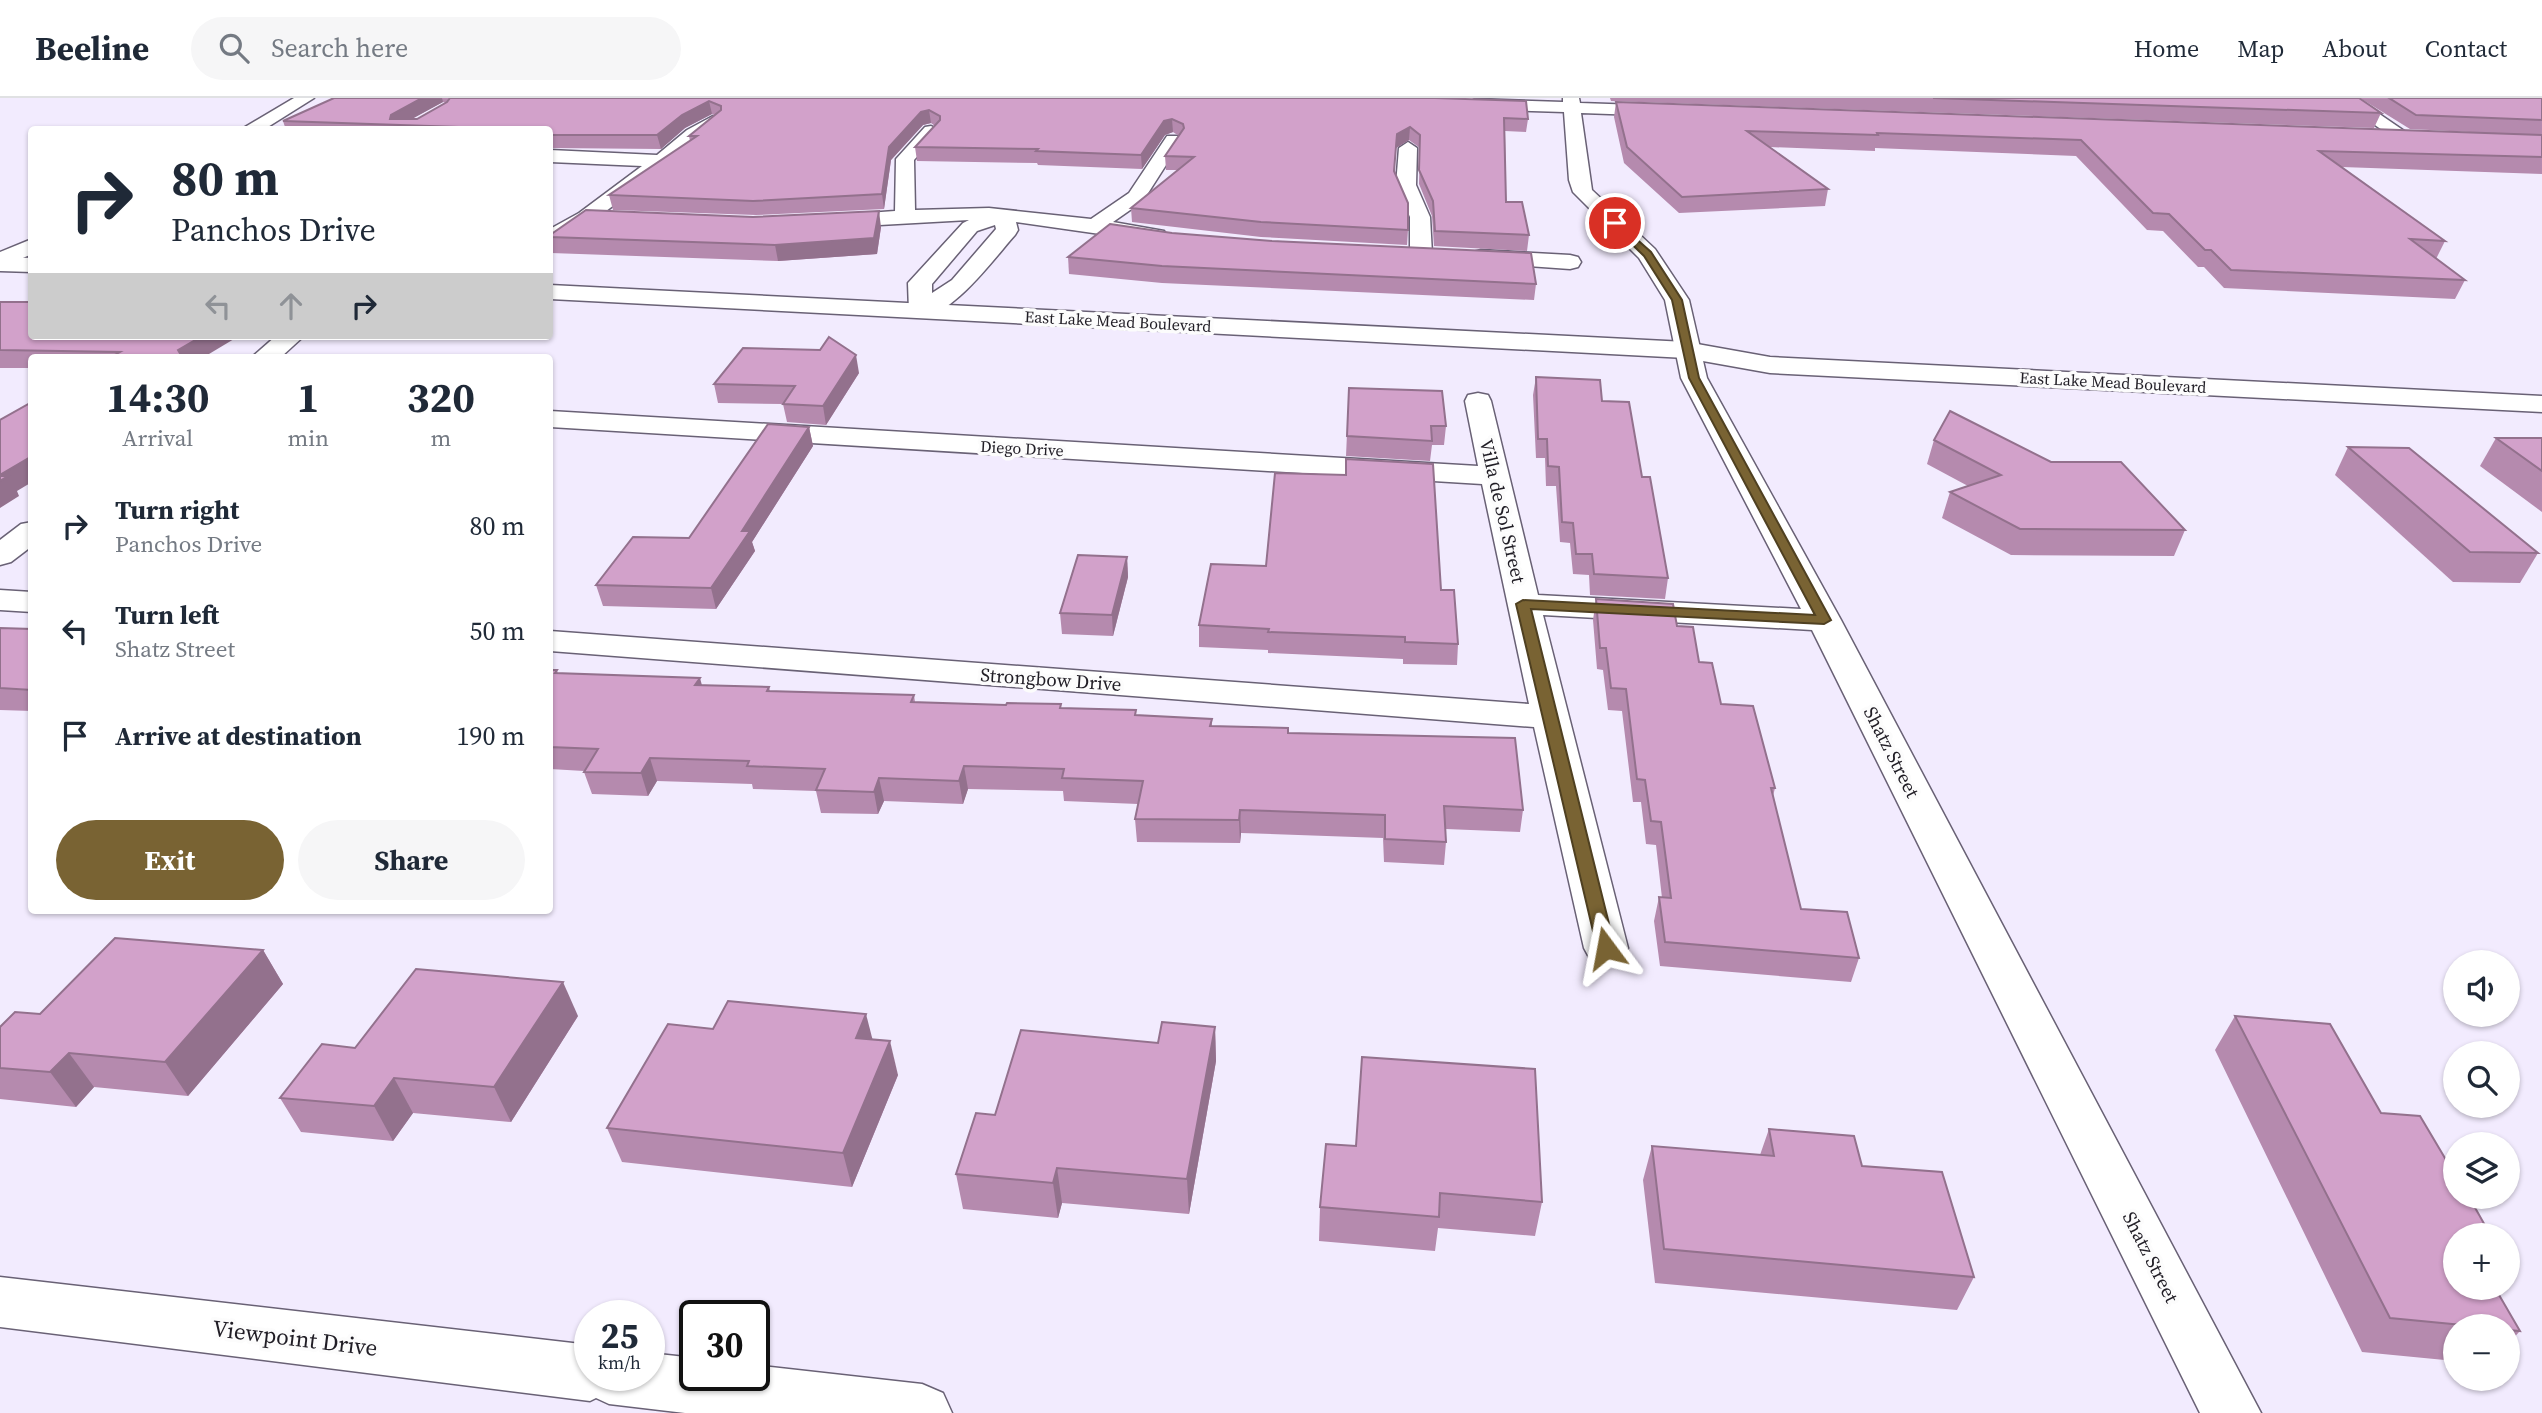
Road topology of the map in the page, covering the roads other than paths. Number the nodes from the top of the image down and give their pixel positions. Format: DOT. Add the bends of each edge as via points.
graph roads {
  1 [pos="306,98"];
  2 [pos="2344,98"];
  3 [pos="1571,103"];
  4 [pos="1464,104"];
  5 [pos="1683,111"];
  6 [pos="713,121"];
  7 [pos="256,126"];
  8 [pos="931,131"];
  9 [pos="2376,136"];
  10 [pos="1173,140"];
  11 [pos="1408,148"];
  12 [pos="553,156"];
  13 [pos="660,161"];
  14 [pos="1004,215"];
  15 [pos="586,217"];
  16 [pos="905,217"];
  17 [pos="625,219"];
  18 [pos="811,222"];
  19 [pos="1095,225"];
  20 [pos="558,234"];
  21 [pos="1182,240"];
  22 [pos="28,247"];
  23 [pos="1394,253"];
  24 [pos="1421,254"];
  25 [pos="1570,262"];
  26 [pos="0,263"];
  27 [pos="28,265"];
  28 [pos="553,292"];
  29 [pos="921,311"];
  30 [pos="1759,338"];
  31 [pos="287,340"];
  32 [pos="1686,350"];
  33 [pos="269,354"];
  34 [pos="2542,392"];
  35 [pos="2462,400"];
  36 [pos="1478,401"];
  37 [pos="2542,404"];
  38 [pos="553,419"];
  39 [pos="1495,476"];
  40 [pos="28,534"];
  41 [pos="0,555"];
  42 [pos="0,600"];
  43 [pos="28,602"];
  44 [pos="1523,604"];
  45 [pos="1824,620"];
  46 [pos="553,641"];
  47 [pos="1552,717"];
  48 [pos="1606,948"];
  49 [pos="0,1302"];
  50 [pos="574,1371"];
  51 [pos="665,1383"];
  52 [pos="922,1413"];
  53 [pos="2231,1413"];
  1 -- 7 [label="street"];
  2 -- 9 [label="street" via="2410,138"];
  3 -- 4 [label="street"];
  3 -- 5 [label="street"];
  3 -- 32 [label="street, Shatz Street" via="1583,192 1647,254 1677,300"];
  6 -- 13 [label="street"];
  8 -- 16 [label="street" via="905,159"];
  10 -- 19 [label="street" via="1136,197"];
  11 -- 24 [label="street" via="1406,185 1420,217"];
  12 -- 13 [label="street"];
  13 -- 15 [label="street"];
  14 -- 16 [label="street"];
  14 -- 19 [label="street"];
  14 -- 29 [label="street" via="1007,230 960,285"];
  14 -- 29 [label="street" via="970,227 920,283"];
  15 -- 17 [label="street"];
  15 -- 20 [label="street"];
  16 -- 18 [label="street"];
  19 -- 21 [label="street"];
  22 -- 26 [label="street"];
  23 -- 24 [label="street"];
  24 -- 25 [label="street"];
  26 -- 27 [label="street"];
  28 -- 29 [label="street, East Lake Mead Boulevard"];
  29 -- 32 [label="street, East Lake Mead Boulevard"];
  30 -- 32 [label="street, East Lake Mead Boulevard"];
  31 -- 33 [label="street"];
  32 -- 35 [label="street, East Lake Mead Boulevard" via="1770,365"];
  32 -- 45 [label="street, Shatz Street" via="1694,378"];
  34 -- 35 [label="street" via="2477,389 2466,391"];
  35 -- 37 [label="street, East Lake Mead Boulevard"];
  36 -- 39 [label="street, Villa de Sol Street"];
  38 -- 39 [label="street, Diego Drive"];
  39 -- 44 [label="street, Villa de Sol Street"];
  40 -- 41 [label="street"];
  42 -- 43 [label="street"];
  44 -- 45 [label="street"];
  44 -- 47 [label="street, Villa de Sol Street"];
  45 -- 53 [label="street, Shatz Street"];
  46 -- 47 [label="street, Strongbow Drive"];
  47 -- 48 [label="street, Villa de Sol Street"];
  49 -- 50 [label="street, Viewpoint Drive"];
  51 -- 52 [label="street"];
}
